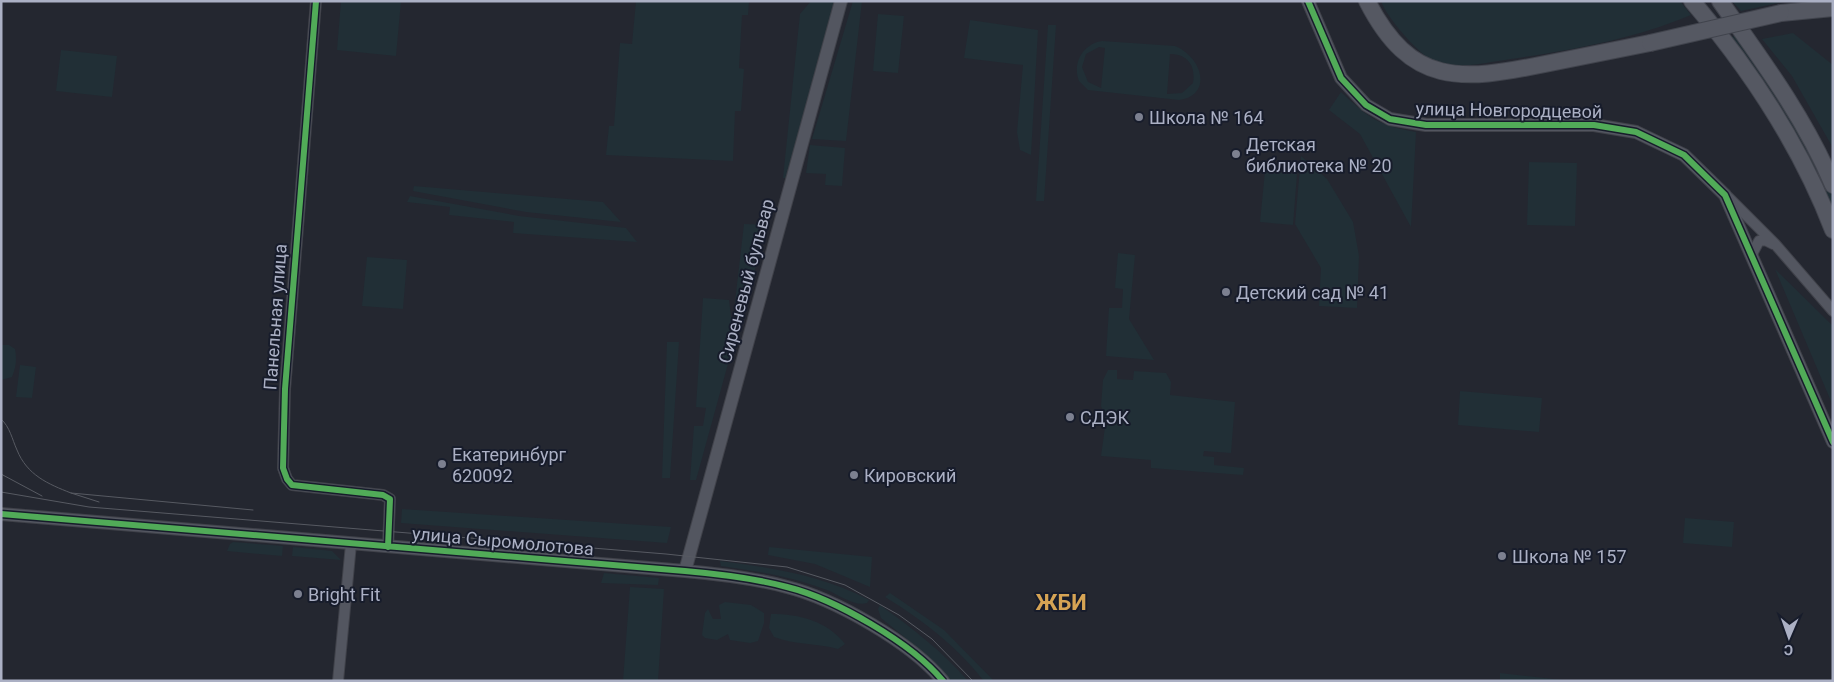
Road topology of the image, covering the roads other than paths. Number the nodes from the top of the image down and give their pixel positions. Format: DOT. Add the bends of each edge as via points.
graph roads {
  1 [pos="316,1"];
  2 [pos="841,1"];
  3 [pos="1308,1"];
  4 [pos="1369,1"];
  5 [pos="1692,1"];
  6 [pos="1720,1"];
  7 [pos="1815,1"];
  8 [pos="1833,8"];
  9 [pos="1781,13"];
  10 [pos="1833,185"];
  11 [pos="1725,195"];
  12 [pos="1833,230"];
  13 [pos="1775,244"];
  14 [pos="1752,254"];
  15 [pos="1833,311"];
  16 [pos="1833,442"];
  17 [pos="1,514"];
  18 [pos="351,544"];
  19 [pos="388,547"];
  20 [pos="685,571"];
  21 [pos="338,681"];
  22 [pos="943,681"];
  1 -- 19 [label="street, Панельная улица" via="284,389 283,468 292,485 383,495 390,499"];
  2 -- 20 [label="street, Сиреневый бульвар"];
  3 -- 11 [label="street, улица Новгородцевой" via="1340,78 1366,105 1390,119 1426,125 1576,124 1636,132 1684,155"];
  4 -- 9 [label="main road, bridge" via="1377,20 1413,59 1427,68 1459,76 1492,75"];
  5 -- 12 [label="main road" via="1752,77 1802,164"];
  6 -- 10 [label="main road" via="1770,72"];
  7 -- 9 [label="main road"];
  8 -- 9 [label="main road"];
  11 -- 13 [label="street"];
  11 -- 14 [label="street, улица Новгородцевой"];
  13 -- 14 [label="street" via="1759,241"];
  13 -- 15 [label="street"];
  14 -- 16 [label="street, улица Новгородцевой"];
  17 -- 18 [label="street, улица Сыромолотова"];
  18 -- 19 [label="street, улица Сыромолотова"];
  18 -- 21 [label="street"];
  19 -- 20 [label="street, улица Сыромолотова"];
  20 -- 22 [label="street, улица Сыромолотова" via="762,581 816,597 896,639"];
}
